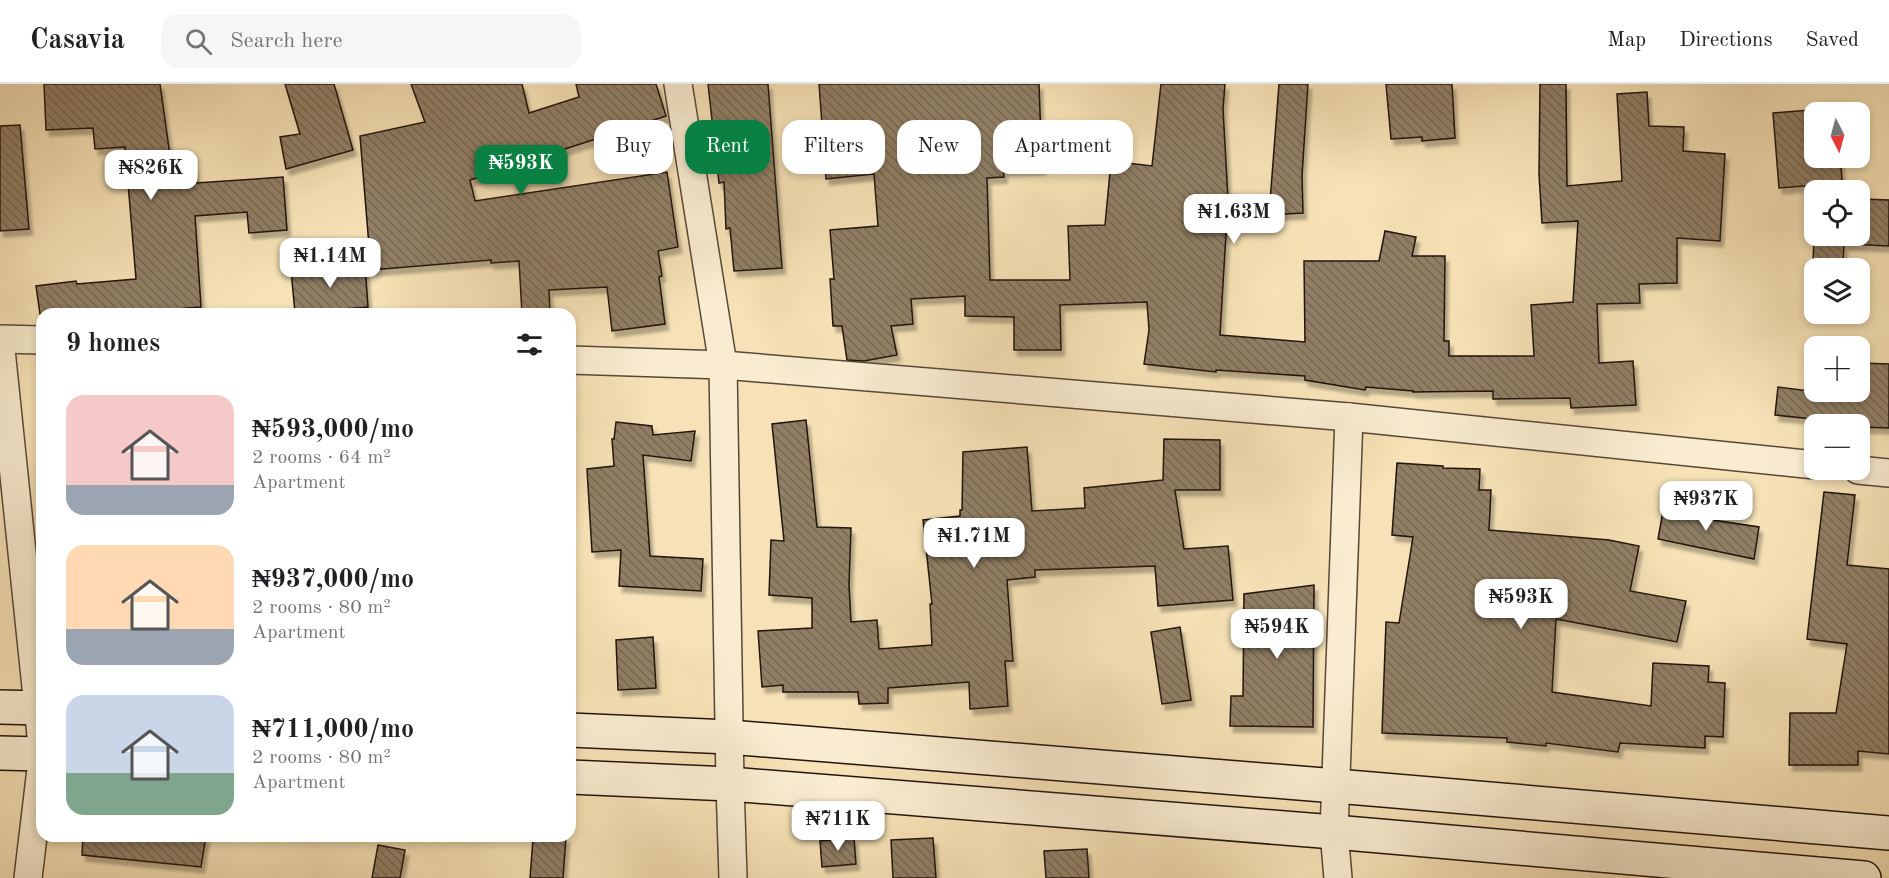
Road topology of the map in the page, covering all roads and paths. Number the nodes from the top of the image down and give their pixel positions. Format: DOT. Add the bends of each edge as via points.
graph roads {
  1 [pos="678,84"];
  2 [pos="0,340"];
  3 [pos="36,340"];
  4 [pos="576,360"];
  5 [pos="723,365"];
  6 [pos="1348,417"];
  7 [pos="1804,464"];
  8 [pos="1870,471"];
  9 [pos="1889,473"];
  10 [pos="36,671"];
  11 [pos="0,707"];
  12 [pos="36,708"];
  13 [pos="576,730"];
  14 [pos="729,737"];
  15 [pos="0,753"];
  16 [pos="36,754"];
  17 [pos="576,777"];
  18 [pos="730,784"];
  19 [pos="1336,786"];
  20 [pos="36,811"];
  21 [pos="1334,832"];
  22 [pos="1889,834"];
  23 [pos="28,878"];
  24 [pos="733,878"];
  25 [pos="1338,878"];
  26 [pos="1864,878"];
  1 -- 5 [label="street"];
  2 -- 3 [label="street"];
  2 -- 10 [label="street"];
  4 -- 5 [label="street"];
  5 -- 6 [label="street"];
  5 -- 14 [label="street"];
  6 -- 7 [label="street"];
  6 -- 19 [label="street"];
  8 -- 9 [label="street"];
  11 -- 12 [label="street"];
  13 -- 14 [label="street"];
  14 -- 18 [label="street"];
  14 -- 19 [label="street"];
  15 -- 16 [label="street"];
  17 -- 18 [label="street"];
  18 -- 21 [label="street"];
  18 -- 24 [label="street"];
  19 -- 21 [label="street"];
  19 -- 22 [label="street"];
  20 -- 23 [label="street"];
  21 -- 25 [label="street"];
  21 -- 26 [label="street"];
}
